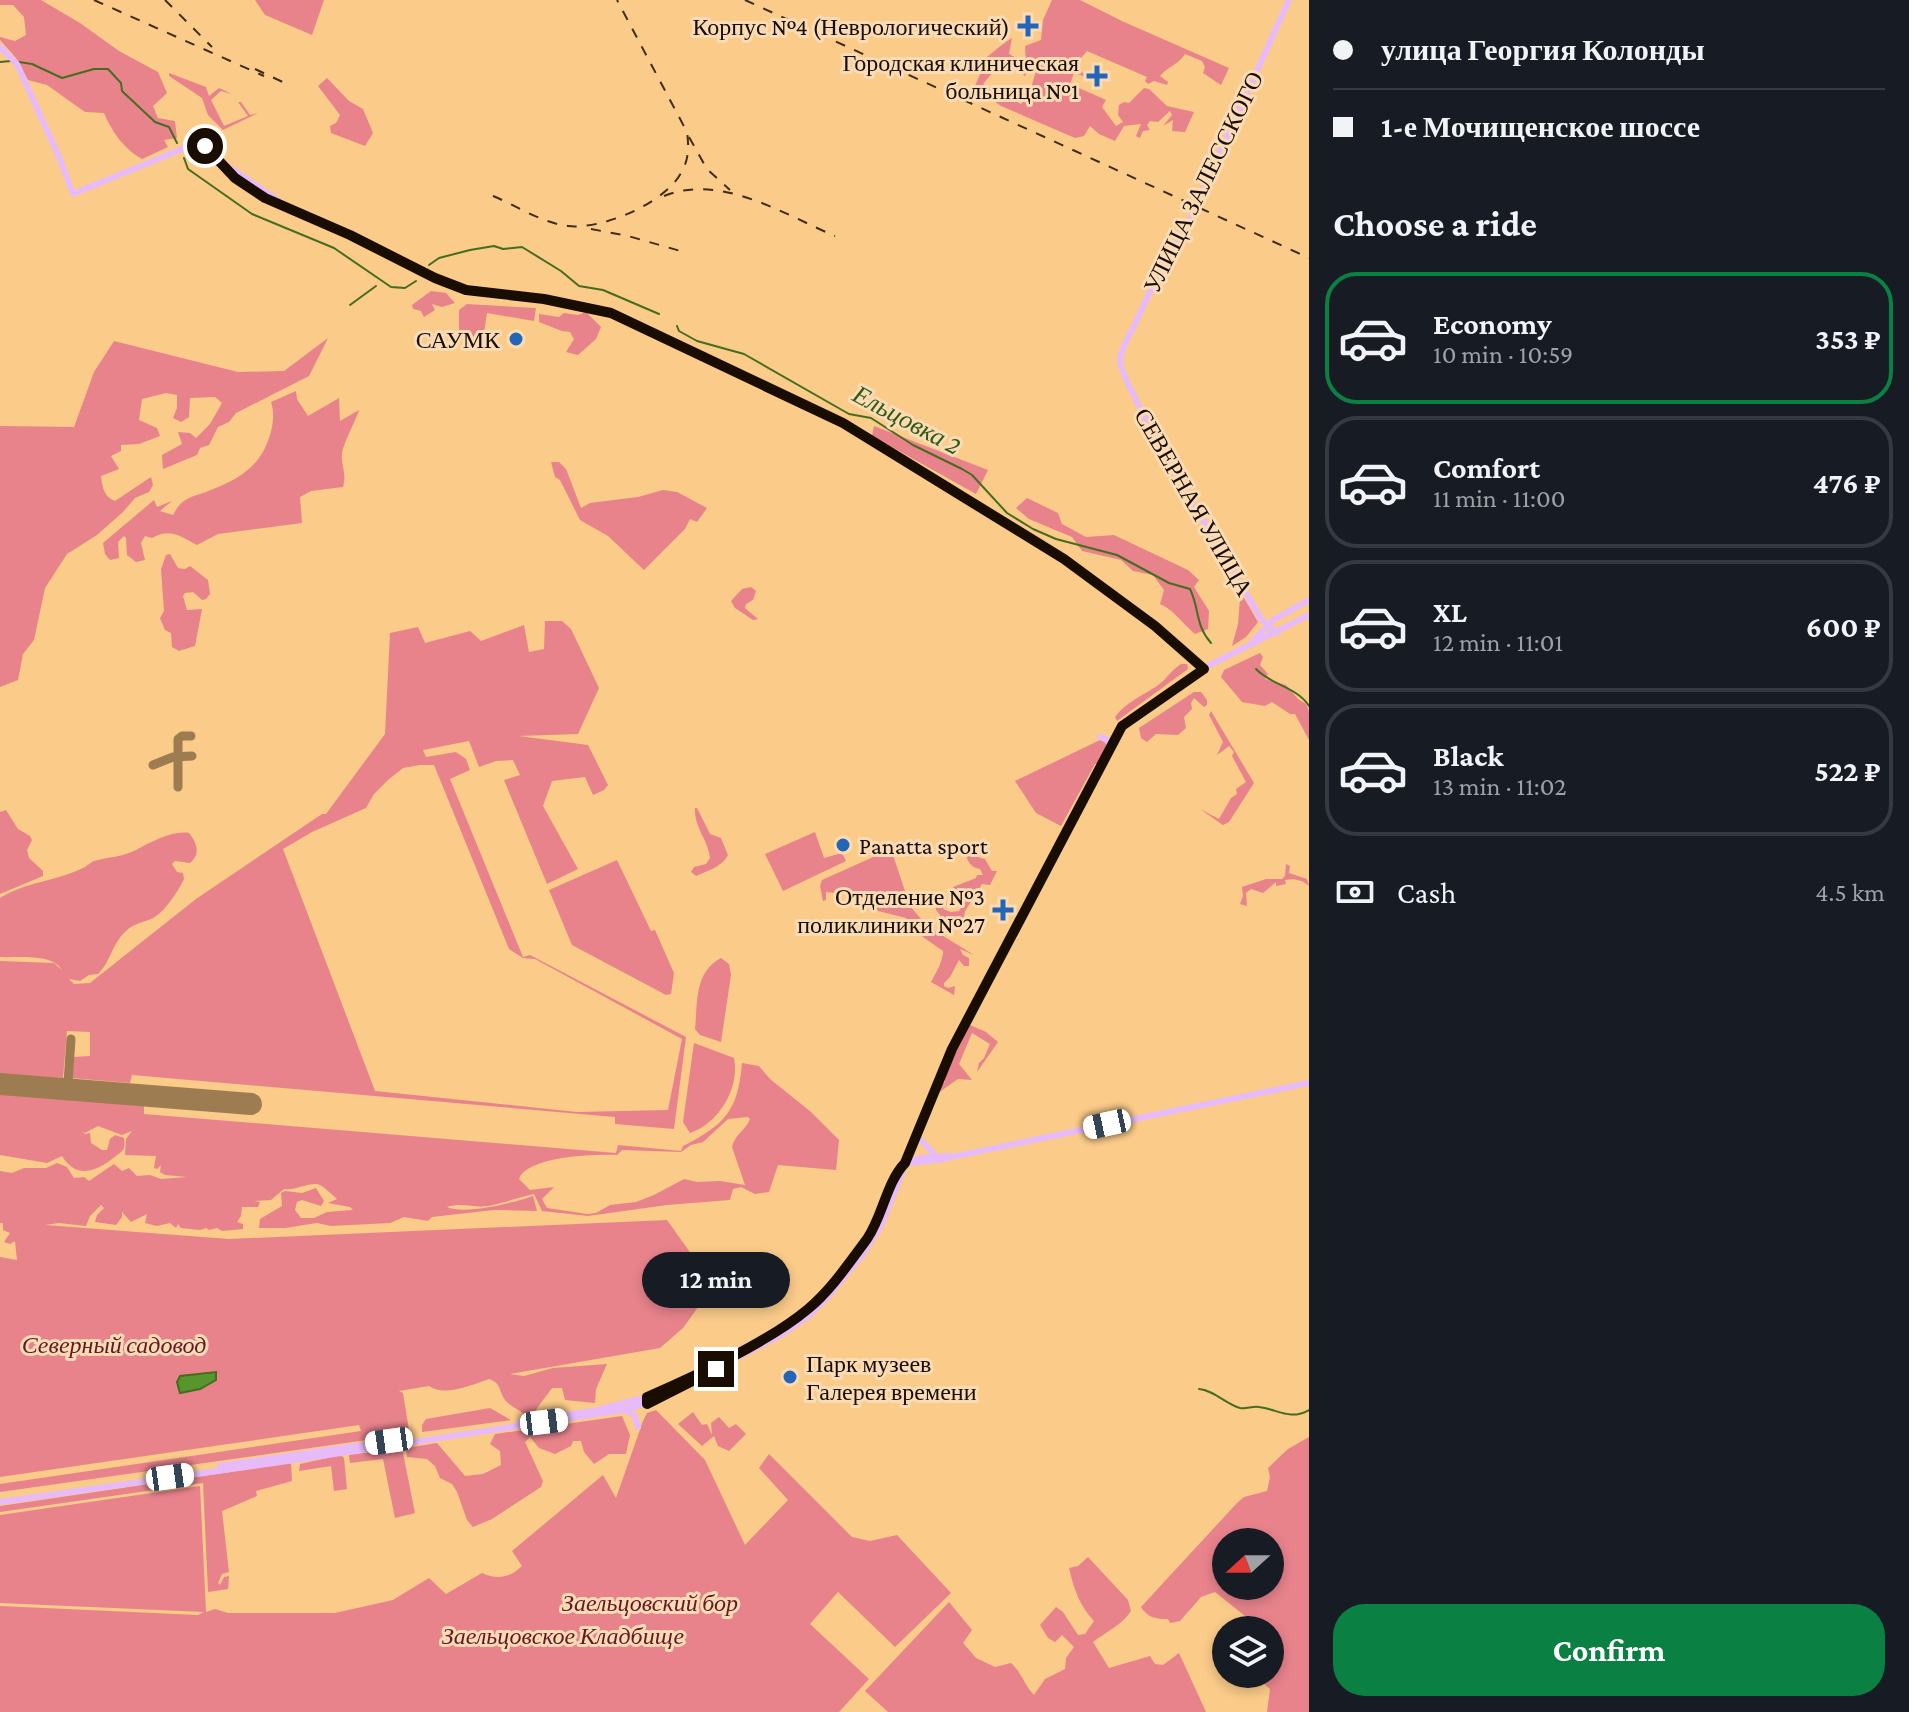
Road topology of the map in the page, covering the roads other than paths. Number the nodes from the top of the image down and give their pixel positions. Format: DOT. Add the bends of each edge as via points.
graph roads {
  1 [pos="1289,0"];
  2 [pos="0,47"];
  3 [pos="198,142"];
  4 [pos="289,208"];
  5 [pos="1119,365"];
  6 [pos="1309,600"];
  7 [pos="1309,615"];
  8 [pos="1267,625"];
  9 [pos="1277,633"];
  10 [pos="1249,644"];
  11 [pos="1204,669"];
  12 [pos="1100,737"];
  13 [pos="1111,746"];
  14 [pos="1309,1083"];
  15 [pos="916,1135"];
  16 [pos="936,1156"];
  17 [pos="950,1156"];
  18 [pos="921,1161"];
  19 [pos="905,1163"];
  20 [pos="903,1173"];
  21 [pos="648,1403"];
  22 [pos="623,1410"];
  23 [pos="638,1427"];
  24 [pos="295,1458"];
  25 [pos="0,1500"];
  1 -- 5 [label="main road, УЛИЦА ЗАЛЕССКОГО"];
  2 -- 3 [label="main road" via="17,64 73,194"];
  3 -- 4 [label="main road" via="235,178"];
  3 -- 4 [label="main road" via="206,139 231,169"];
  4 -- 11 [label="main road" via="466,290 611,313 843,423 1064,559"];
  5 -- 8 [label="main road, СЕВЕРНАЯ УЛИЦА"];
  6 -- 8 [label="main road"];
  7 -- 9 [label="main road"];
  8 -- 9 [label="main road, СЕВЕРНАЯ УЛИЦА"];
  8 -- 10 [label="main road"];
  9 -- 10 [label="main road"];
  10 -- 11 [label="main road"];
  11 -- 13 [label="main road" via="1122,726"];
  12 -- 13 [label="main road"];
  13 -- 15 [label="main road" via="952,1049"];
  14 -- 17 [label="main road"];
  15 -- 16 [label="main road"];
  15 -- 19 [label="main road"];
  16 -- 17 [label="main road"];
  16 -- 18 [label="main road"];
  17 -- 18 [label="main road"];
  18 -- 19 [label="main road"];
  18 -- 20 [label="main road"];
  19 -- 20 [label="main road"];
  19 -- 21 [label="main road" via="872,1231 806,1311"];
  20 -- 21 [label="main road" via="877,1235 810,1315"];
  21 -- 22 [label="main road"];
  21 -- 24 [label="main road"];
  22 -- 23 [label="main road" via="635,1416"];
  22 -- 24 [label="main road"];
  24 -- 25 [label="main road"];
}
